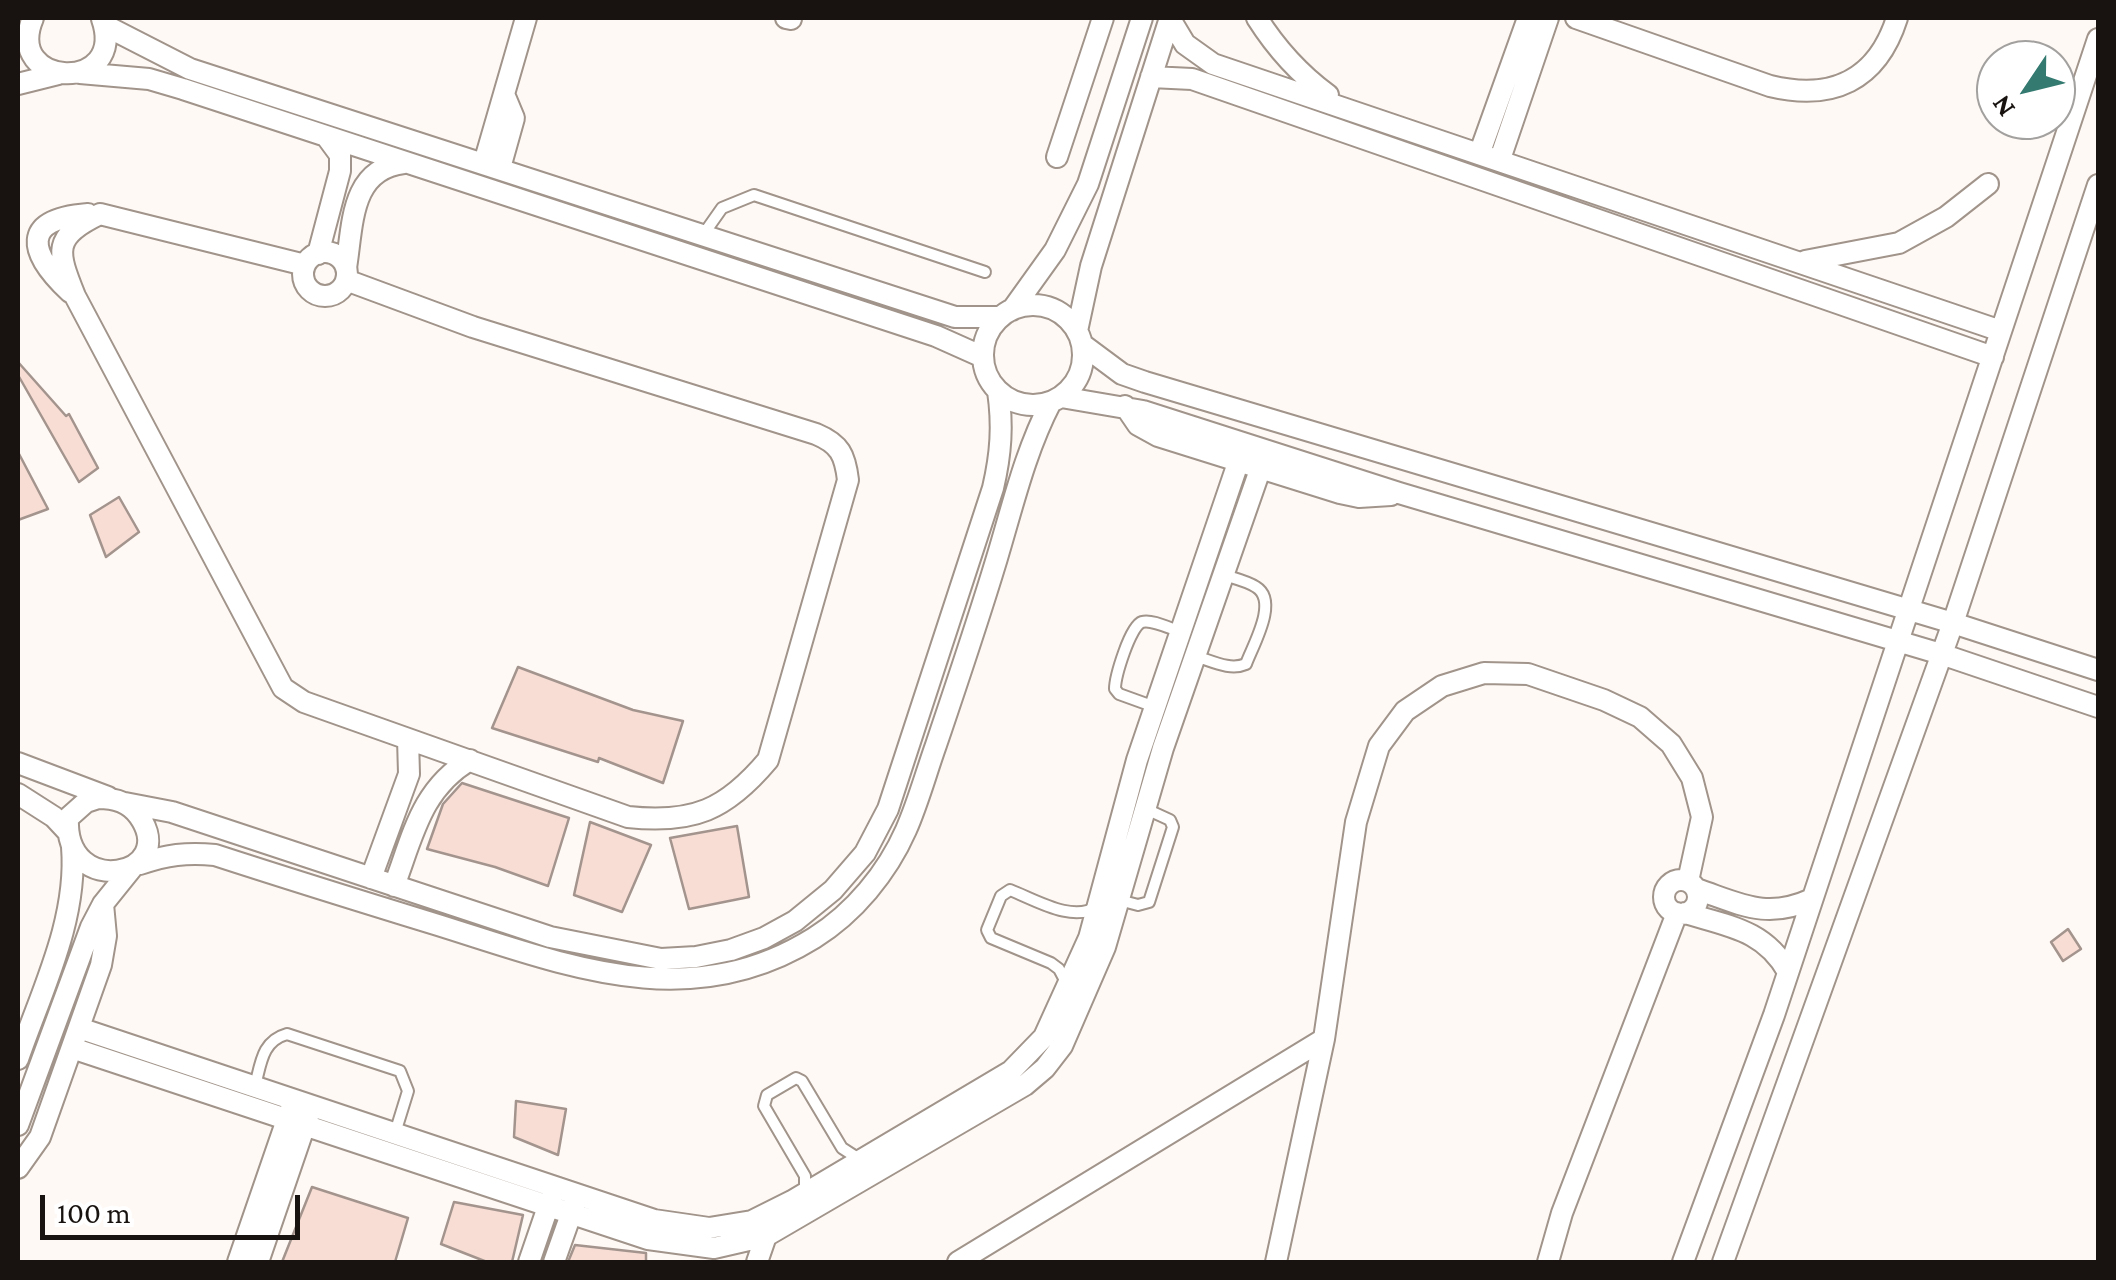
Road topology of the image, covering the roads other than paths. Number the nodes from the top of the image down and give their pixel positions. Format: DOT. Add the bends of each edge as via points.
graph roads {
  1 [pos="526,18"];
  2 [pos="1103,18"];
  3 [pos="1142,18"];
  4 [pos="1170,18"];
  5 [pos="1257,18"];
  6 [pos="1528,18"];
  7 [pos="1548,18"];
  8 [pos="1576,18"];
  9 [pos="1897,18"];
  10 [pos="102,20"];
  11 [pos="27,25"];
  12 [pos="2098,39"];
  13 [pos="80,72"];
  14 [pos="58,74"];
  15 [pos="1150,77"];
  16 [pos="18,84"];
  17 [pos="1342,105"];
  18 [pos="326,136"];
  19 [pos="1490,155"];
  20 [pos="1057,157"];
  21 [pos="406,163"];
  22 [pos="492,165"];
  23 [pos="1988,184"];
  24 [pos="2098,185"];
  25 [pos="703,235"];
  26 [pos="312,260"];
  27 [pos="1798,262"];
  28 [pos="985,272"];
  29 [pos="346,274"];
  30 [pos="1917,302"];
  31 [pos="1006,313"];
  32 [pos="1910,328"];
  33 [pos="2001,331"];
  34 [pos="1080,338"];
  35 [pos="983,357"];
  36 [pos="1993,357"];
  37 [pos="998,391"];
  38 [pos="1056,399"];
  39 [pos="1125,406"];
  40 [pos="1238,460"];
  41 [pos="1261,468"];
  42 [pos="1399,493"];
  43 [pos="1224,575"];
  44 [pos="1802,578"];
  45 [pos="1908,610"];
  46 [pos="1795,611"];
  47 [pos="1953,623"];
  48 [pos="1182,633"];
  49 [pos="1898,642"];
  50 [pos="1941,654"];
  51 [pos="1196,656"];
  52 [pos="2098,670"];
  53 [pos="2098,706"];
  54 [pos="1155,708"];
  55 [pos="408,739"];
  56 [pos="470,760"];
  57 [pos="18,764"];
  58 [pos="18,794"];
  59 [pos="118,800"];
  60 [pos="1146,809"];
  61 [pos="70,839"];
  62 [pos="136,866"];
  63 [pos="371,878"];
  64 [pos="1692,885"];
  65 [pos="394,886"];
  66 [pos="1812,899"];
  67 [pos="1106,900"];
  68 [pos="104,904"];
  69 [pos="1681,913"];
  70 [pos="1788,972"];
  71 [pos="1068,986"];
  72 [pos="75,1038"];
  73 [pos="1324,1039"];
  74 [pos="18,1059"];
  75 [pos="254,1086"];
  76 [pos="300,1113"];
  77 [pos="18,1125"];
  78 [pos="396,1133"];
  79 [pos="860,1159"];
  80 [pos="18,1168"];
  81 [pos="1713,1184"];
  82 [pos="804,1193"];
  83 [pos="1747,1196"];
  84 [pos="551,1197"];
  85 [pos="575,1205"];
  86 [pos="766,1236"];
  87 [pos="238,1262"];
  88 [pos="258,1262"];
  89 [pos="528,1262"];
  90 [pos="554,1262"];
  91 [pos="757,1262"];
  92 [pos="958,1262"];
  93 [pos="1276,1262"];
  94 [pos="1548,1262"];
  95 [pos="1683,1262"];
  96 [pos="1723,1262"];
  1 -- 22 [label="street" via="504,94 514,118"];
  2 -- 20 [label="street"];
  3 -- 31 [label="street" via="1088,184 1055,250"];
  4 -- 15 [label="street"];
  4 -- 17 [label="street" via="1186,44 1213,64"];
  5 -- 17 [label="street" via="1305,78"];
  6 -- 19 [label="street"];
  7 -- 19 [label="street"];
  8 -- 9 [label="street" via="1800,93 1837,88 1869,68"];
  10 -- 13 [label="street" via="104,48"];
  10 -- 22 [label="street" via="190,70"];
  11 -- 14 [label="street" via="31,50"];
  12 -- 33 [label="street"];
  13 -- 14 [label="street"];
  13 -- 18 [label="street" via="150,79"];
  14 -- 16 [label="street"];
  15 -- 32 [label="street" via="1192,79"];
  15 -- 34 [label="street" via="1092,266"];
  17 -- 19 [label="street"];
  18 -- 21 [label="street"];
  18 -- 26 [label="street" via="340,155 340,171"];
  19 -- 27 [label="street"];
  21 -- 29 [label="street" via="382,165 367,180 357,200"];
  21 -- 35 [label="street"];
  22 -- 25 [label="street"];
  23 -- 27 [label="street" via="1899,243"];
  24 -- 47 [label="street"];
  25 -- 28 [label="lane" via="722,208 754,195"];
  25 -- 31 [label="street" via="956,318"];
  26 -- 29 [label="street" via="332,254"];
  26 -- 29 [label="street" via="305,283 318,295 336,294"];
  26 -- 55 [label="street" via="100,214 74,226 61,252 75,296 283,688 304,702"];
  27 -- 30 [label="street"];
  29 -- 56 [label="street" via="472,327 816,434 846,456 848,480 768,760 745,788 714,808 662,821 628,817"];
  30 -- 32 [label="street"];
  30 -- 33 [label="street"];
  31 -- 34 [label="street" via="1048,307 1065,316"];
  31 -- 35 [label="street" via="987,336"];
  32 -- 36 [label="street"];
  33 -- 36 [label="street"];
  34 -- 38 [label="street" via="1083,365"];
  34 -- 44 [label="street" via="1122,374 1146,382"];
  35 -- 37 [label="street"];
  36 -- 45 [label="street"];
  37 -- 38 [label="street" via="1032,405"];
  37 -- 65 [label="street" via="1003,423 993,488 888,809 865,853 834,890 764,938 713,954 661,959 550,937"];
  38 -- 39 [label="street"];
  38 -- 62 [label="street" via="1023,464 906,830 866,894 788,954 719,977 629,976 544,958 214,855 164,856"];
  39 -- 40 [label="street" via="1148,432"];
  39 -- 42 [label="street"];
  40 -- 41 [label="street"];
  40 -- 48 [label="street"];
  41 -- 42 [label="street" via="1359,497"];
  41 -- 43 [label="street"];
  42 -- 46 [label="street"];
  43 -- 51 [label="street"];
  43 -- 51 [label="lane" via="1256,586 1267,605 1246,664 1237,668"];
  44 -- 45 [label="street"];
  44 -- 46 [label="street"];
  45 -- 47 [label="street"];
  45 -- 49 [label="street"];
  46 -- 49 [label="street"];
  47 -- 50 [label="street"];
  47 -- 52 [label="street"];
  48 -- 54 [label="street"];
  48 -- 54 [label="lane" via="1148,621 1132,631 1115,689"];
  49 -- 50 [label="street"];
  49 -- 66 [label="street"];
  50 -- 53 [label="street"];
  50 -- 83 [label="street"];
  51 -- 60 [label="street"];
  54 -- 67 [label="street" via="1136,760"];
  55 -- 56 [label="street"];
  55 -- 63 [label="street" via="409,774"];
  56 -- 65 [label="street" via="426,802"];
  57 -- 59 [label="street"];
  58 -- 61 [label="street" via="46,811"];
  59 -- 61 [label="street" via="98,798 76,809 68,818"];
  59 -- 62 [label="street" via="136,812 147,837"];
  59 -- 63 [label="street"];
  60 -- 67 [label="street"];
  60 -- 67 [label="lane" via="1173,827 1148,902"];
  61 -- 62 [label="street" via="83,861 98,870"];
  61 -- 74 [label="street" via="74,871 66,920"];
  62 -- 68 [label="street"];
  63 -- 65 [label="street"];
  64 -- 66 [label="street" via="1780,912"];
  64 -- 69 [label="street" via="1697,901"];
  64 -- 69 [label="street" via="1680,880 1666,888 1665,903"];
  64 -- 73 [label="street" via="1702,817 1692,778 1670,744 1640,718 1528,674 1484,673 1442,686 1406,711 1379,746 1356,822"];
  66 -- 70 [label="street"];
  67 -- 71 [label="street"];
  67 -- 71 [label="lane" via="1073,913 1010,890 1002,896 987,930 991,938 1051,964"];
  67 -- 86 [label="street" via="1105,947 1075,1022 1046,1068"];
  68 -- 72 [label="street" via="106,947"];
  68 -- 77 [label="street"];
  69 -- 70 [label="street" via="1745,931 1769,945"];
  69 -- 94 [label="street"];
  70 -- 81 [label="street"];
  71 -- 79 [label="street" via="1044,1036 1011,1070"];
  72 -- 75 [label="street"];
  72 -- 76 [label="street"];
  72 -- 80 [label="street" via="40,1137"];
  73 -- 92 [label="street"];
  73 -- 93 [label="street"];
  75 -- 76 [label="street"];
  75 -- 78 [label="lane" via="266,1046 287,1034 400,1071 408,1091"];
  76 -- 78 [label="street"];
  76 -- 84 [label="street"];
  76 -- 87 [label="street"];
  76 -- 88 [label="street"];
  78 -- 84 [label="street"];
  79 -- 82 [label="street"];
  79 -- 82 [label="lane" via="842,1148 802,1081 796,1078 767,1095 764,1106 805,1176"];
  81 -- 83 [label="street"];
  81 -- 95 [label="street"];
  82 -- 85 [label="street" via="752,1221 709,1228"];
  83 -- 96 [label="street"];
  84 -- 85 [label="street"];
  84 -- 89 [label="street"];
  85 -- 86 [label="street" via="648,1240 714,1248"];
  85 -- 90 [label="street"];
  86 -- 91 [label="street"];
}
